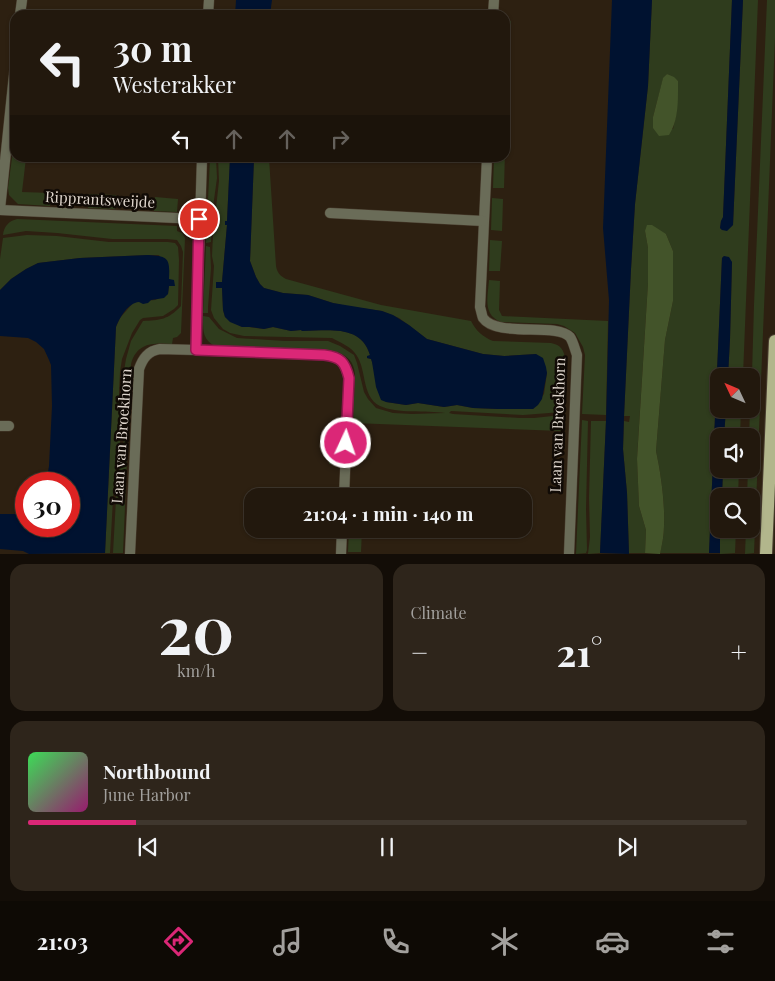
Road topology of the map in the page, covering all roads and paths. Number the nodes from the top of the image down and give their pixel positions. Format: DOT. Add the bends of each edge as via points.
graph roads {
  1 [pos="10,113"];
  2 [pos="202,162"];
  3 [pos="486,162"];
  4 [pos="0,209"];
  5 [pos="330,213"];
  6 [pos="199,219"];
  7 [pos="483,220"];
  8 [pos="775,341"];
  9 [pos="196,350"];
  10 [pos="344,488"];
  11 [pos="342,538"];
  12 [pos="130,554"];
  13 [pos="341,554"];
  14 [pos="569,554"];
  15 [pos="766,554"];
  1 -- 4 [label="street, Ripprantsweijde"];
  2 -- 6 [label="street"];
  3 -- 7 [label="street, Laan van Broekhorn"];
  4 -- 6 [label="street, Ripprantsweijde"];
  5 -- 7 [label="street"];
  6 -- 9 [label="street"];
  7 -- 14 [label="street, Laan van Broekhorn" via="480,307 484,318 502,328 559,331 570,337 577,355"];
  8 -- 15 [label="main road"];
  9 -- 10 [label="street" via="324,355 342,360 349,378"];
  9 -- 12 [label="street, Laan van Broekhorn" via="154,350 147,354 139,369"];
  11 -- 13 [label="street"];
}
